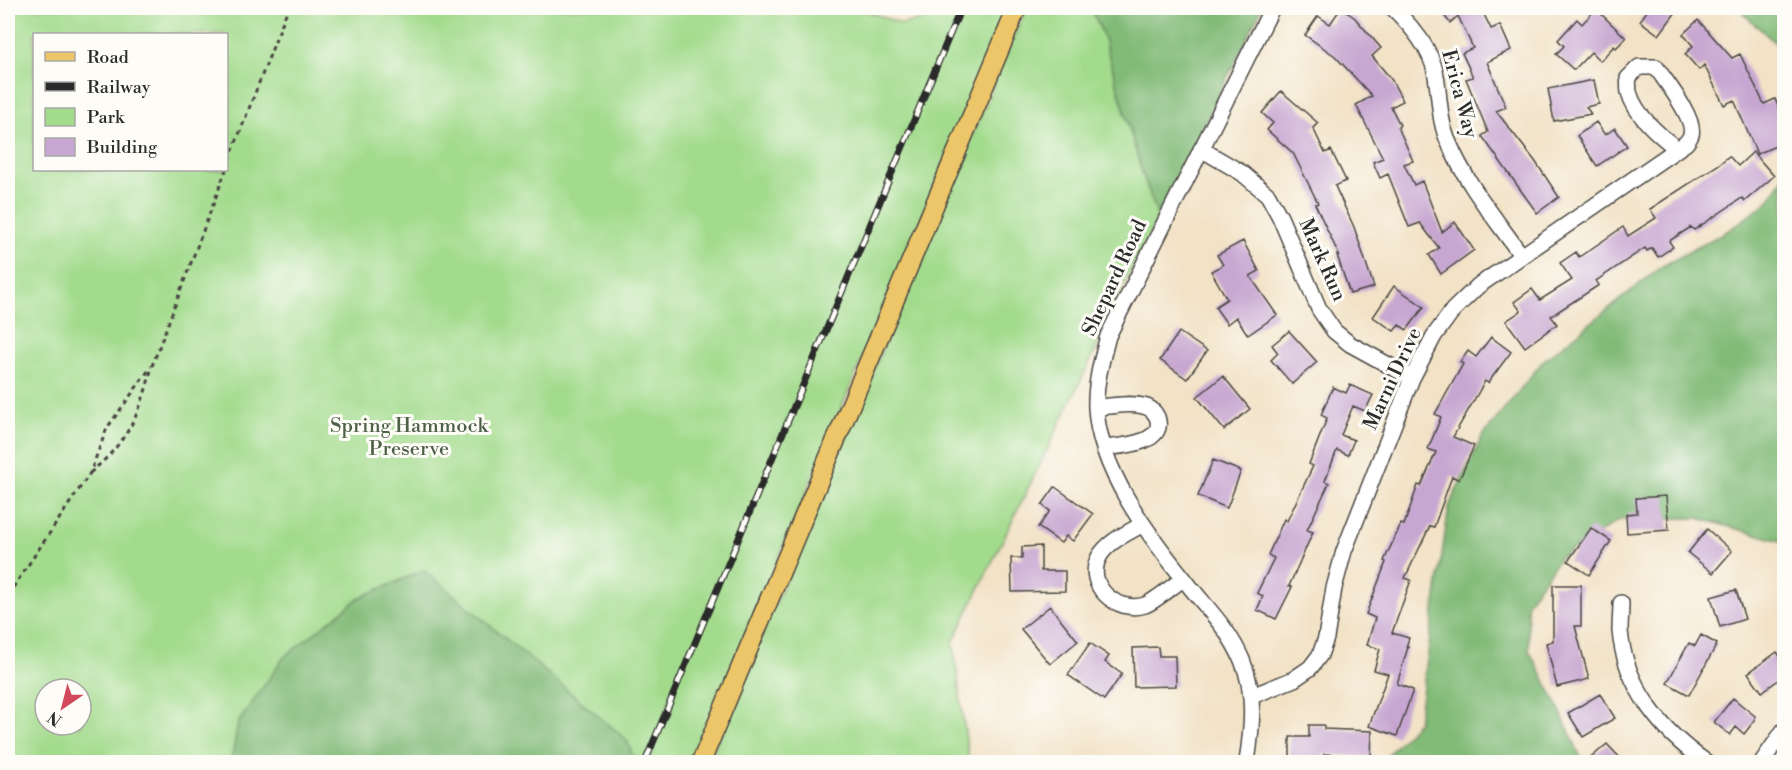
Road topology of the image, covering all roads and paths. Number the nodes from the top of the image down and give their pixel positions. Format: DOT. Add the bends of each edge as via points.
graph roads {
  1 [pos="288,8"];
  2 [pos="1017,8"];
  3 [pos="1272,8"];
  4 [pos="1393,8"];
  5 [pos="1201,149"];
  6 [pos="1677,149"];
  7 [pos="228,164"];
  8 [pos="225,171"];
  9 [pos="1521,255"];
  10 [pos="152,366"];
  11 [pos="1412,378"];
  12 [pos="1096,407"];
  13 [pos="1104,448"];
  14 [pos="90,473"];
  15 [pos="1143,524"];
  16 [pos="1183,579"];
  17 [pos="8,596"];
  18 [pos="1621,603"];
  19 [pos="1252,696"];
  20 [pos="1785,730"];
  21 [pos="701,762"];
  22 [pos="1247,762"];
  23 [pos="1706,762"];
  24 [pos="1762,762"];
  1 -- 7 [label="path"];
  2 -- 21 [label="main road"];
  3 -- 5 [label="street, Shepard Road"];
  4 -- 9 [label="street, Erica Way" via="1423,41 1436,73 1447,140 1460,168"];
  5 -- 11 [label="street, Mark Run" via="1242,173 1268,195 1319,309 1334,331"];
  5 -- 12 [label="street, Shepard Road" via="1108,336 1098,375"];
  6 -- 6 [label="street, Marni Drive" via="1692,134 1690,120 1656,67 1639,67 1629,78 1629,92 1637,109"];
  6 -- 9 [label="street, Marni Drive"];
  8 -- 10 [label="path"];
  9 -- 11 [label="street, Marni Drive" via="1453,310"];
  10 -- 14 [label="path" via="107,428"];
  10 -- 14 [label="path" via="131,426 115,450"];
  11 -- 19 [label="street, Marni Drive" via="1344,551 1320,655 1294,679"];
  12 -- 13 [label="street, Shepard Road"];
  12 -- 13 [label="street" via="1149,407 1158,423 1152,437 1143,442"];
  13 -- 15 [label="street, Shepard Road" via="1118,483"];
  14 -- 17 [label="path"];
  15 -- 16 [label="street, Shepard Road"];
  15 -- 16 [label="street" via="1107,546 1098,559 1095,571 1100,588 1112,602 1127,607 1146,605"];
  16 -- 19 [label="street, Shepard Road" via="1227,630 1243,661"];
  18 -- 23 [label="street" via="1620,632 1641,696 1661,725"];
  19 -- 22 [label="street, Shepard Road"];
  20 -- 24 [label="street"];
}
